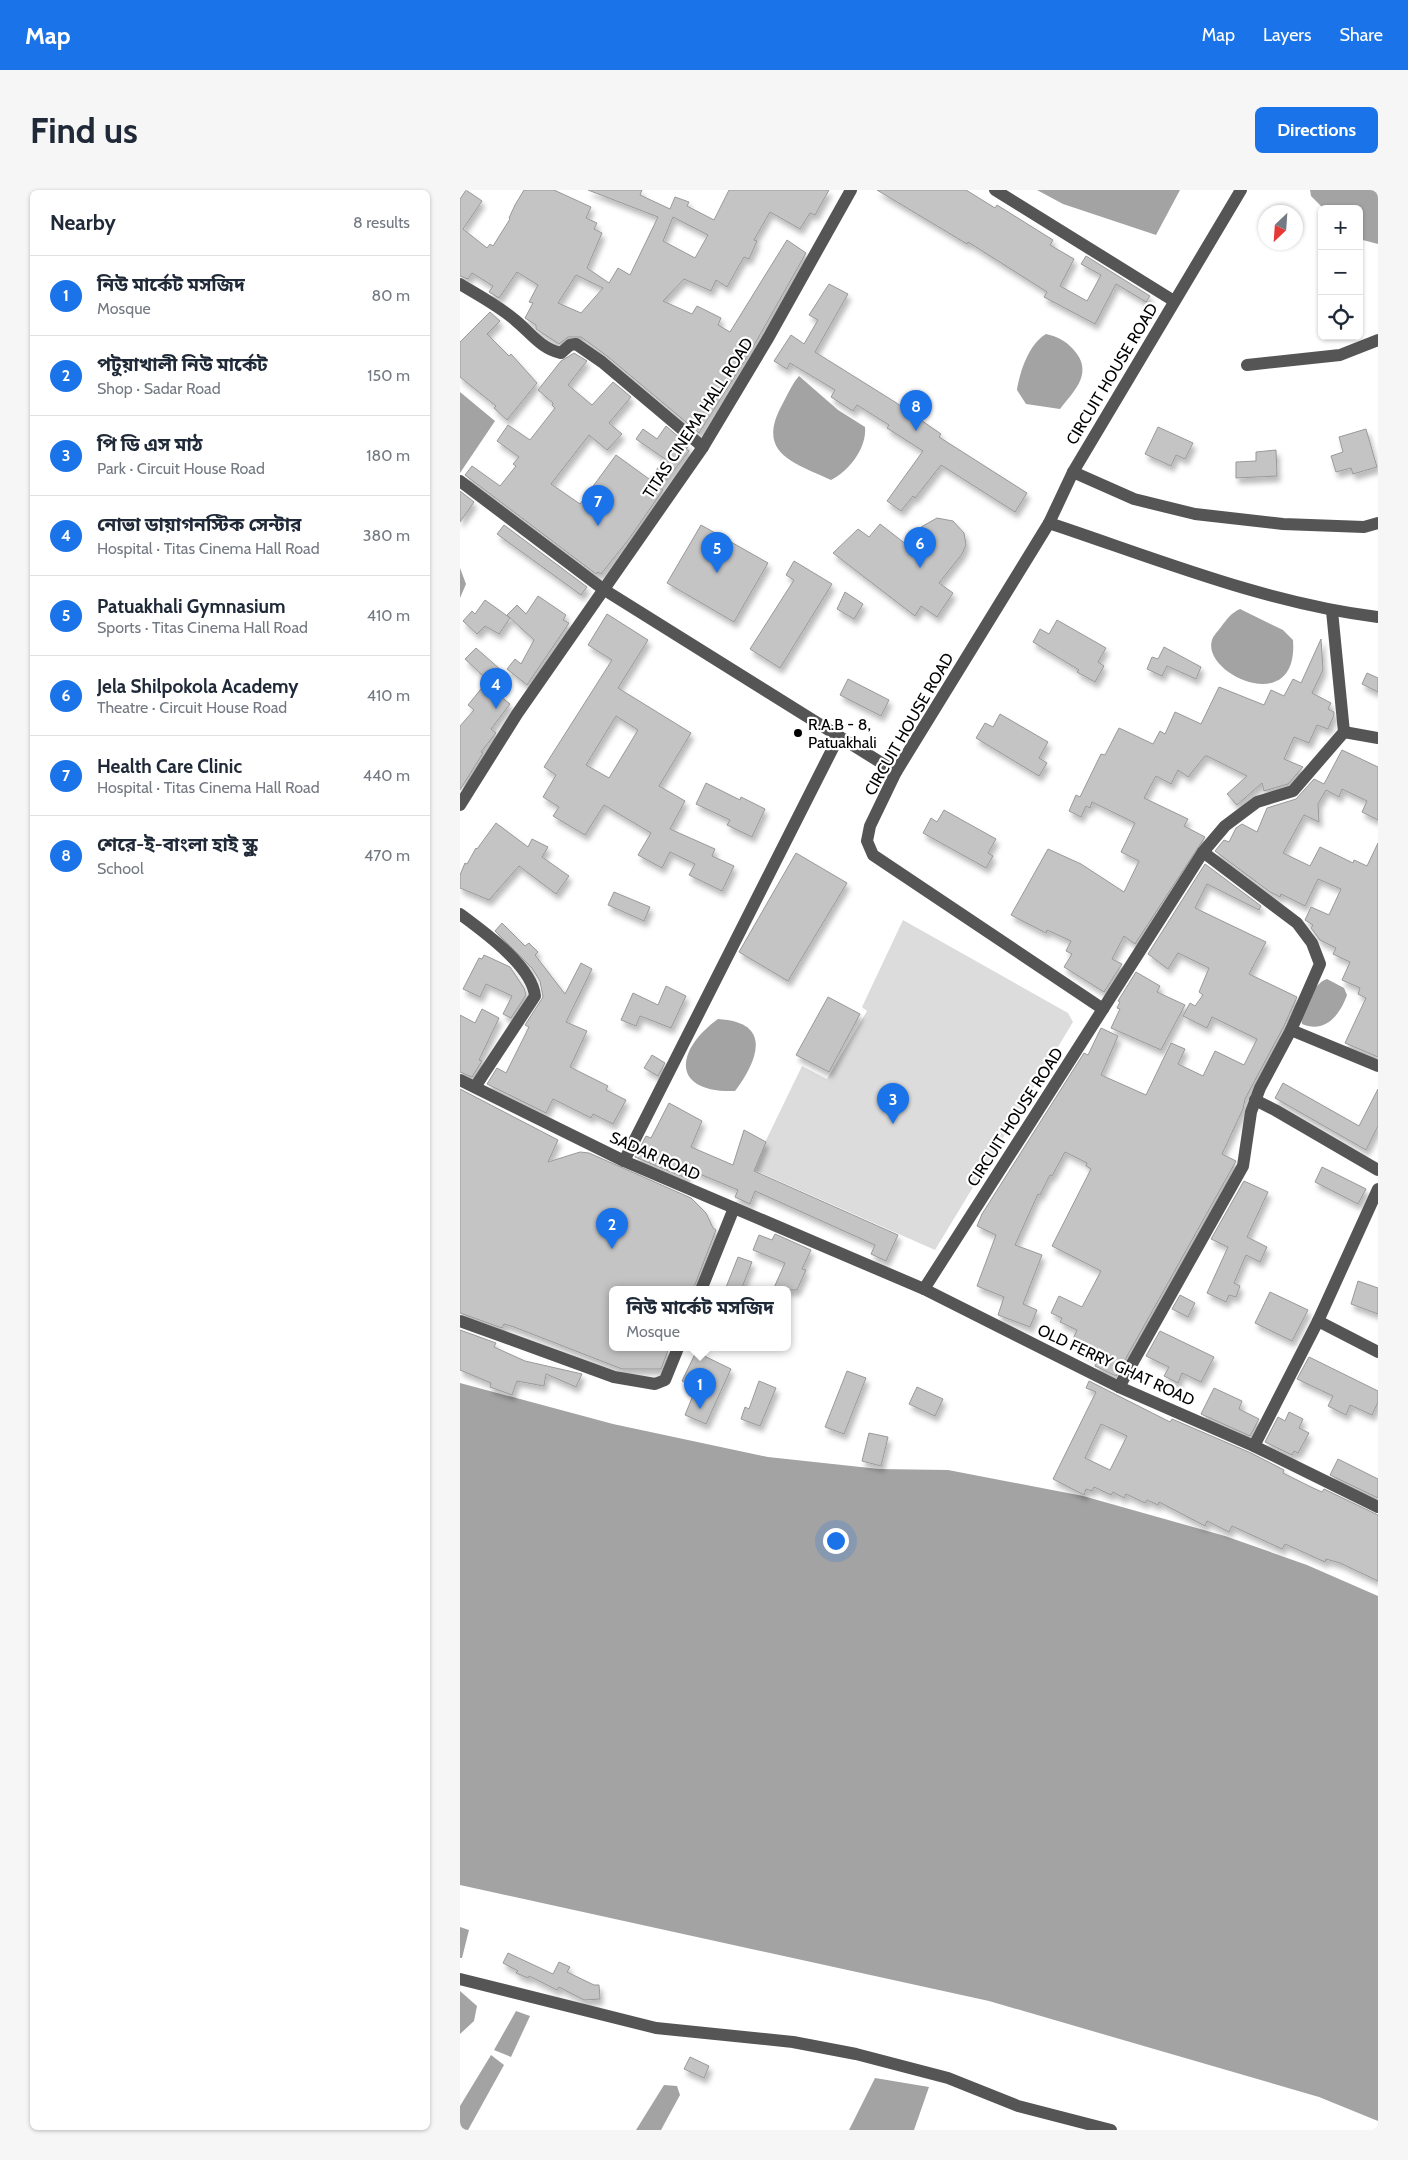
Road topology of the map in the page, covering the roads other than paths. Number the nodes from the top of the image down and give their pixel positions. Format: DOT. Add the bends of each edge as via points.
graph roads {
  1 [pos="851,190"];
  2 [pos="995,190"];
  3 [pos="1241,190"];
  4 [pos="460,284"];
  5 [pos="1174,301"];
  6 [pos="1378,340"];
  7 [pos="1246,365"];
  8 [pos="703,447"];
  9 [pos="1073,472"];
  10 [pos="460,481"];
  11 [pos="1049,523"];
  12 [pos="1378,523"];
  13 [pos="603,589"];
  14 [pos="1332,611"];
  15 [pos="1378,617"];
  16 [pos="1344,732"];
  17 [pos="839,736"];
  18 [pos="1378,738"];
  19 [pos="896,772"];
  20 [pos="460,805"];
  21 [pos="1204,852"];
  22 [pos="460,914"];
  23 [pos="1103,1009"];
  24 [pos="1291,1030"];
  25 [pos="1378,1066"];
  26 [pos="460,1080"];
  27 [pos="475,1088"];
  28 [pos="1255,1100"];
  29 [pos="624,1161"];
  30 [pos="1378,1170"];
  31 [pos="1378,1189"];
  32 [pos="734,1208"];
  33 [pos="841,1252"];
  34 [pos="703,1286"];
  35 [pos="924,1289"];
  36 [pos="460,1321"];
  37 [pos="1318,1321"];
  38 [pos="677,1351"];
  39 [pos="1378,1352"];
  40 [pos="1119,1387"];
  41 [pos="1254,1446"];
  42 [pos="1378,1507"];
  43 [pos="460,1979"];
  44 [pos="1094,2128"];
  45 [pos="1111,2130"];
  1 -- 8 [label="street, TITAS CINEMA HALL ROAD" via="768,340"];
  2 -- 5 [label="street"];
  3 -- 5 [label="street, CIRCUIT HOUSE ROAD"];
  4 -- 8 [label="street" via="515,319 554,352 561,353 576,344"];
  5 -- 9 [label="street, CIRCUIT HOUSE ROAD"];
  6 -- 7 [label="street" via="1340,355"];
  8 -- 13 [label="street, TITAS CINEMA HALL ROAD"];
  9 -- 11 [label="street, CIRCUIT HOUSE ROAD"];
  9 -- 12 [label="street" via="1134,499 1195,514 1292,524 1364,527"];
  10 -- 13 [label="street"];
  11 -- 14 [label="street" via="1211,577"];
  11 -- 19 [label="street, CIRCUIT HOUSE ROAD"];
  13 -- 17 [label="street"];
  13 -- 20 [label="street, TITAS CINEMA HALL ROAD" via="517,714"];
  14 -- 15 [label="street"];
  14 -- 16 [label="street"];
  16 -- 18 [label="street"];
  16 -- 21 [label="street" via="1293,791 1257,802 1225,826"];
  17 -- 19 [label="street"];
  17 -- 29 [label="street"];
  19 -- 23 [label="street, CIRCUIT HOUSE ROAD" via="870,826 867,840 873,855"];
  21 -- 23 [label="street"];
  21 -- 24 [label="street" via="1297,923 1312,943 1320,964"];
  22 -- 27 [label="street" via="492,938 534,986 535,996"];
  23 -- 35 [label="street, CIRCUIT HOUSE ROAD"];
  24 -- 25 [label="street"];
  24 -- 28 [label="street"];
  26 -- 27 [label="street, SADAR ROAD"];
  27 -- 29 [label="street, SADAR ROAD"];
  28 -- 30 [label="street"];
  28 -- 40 [label="street" via="1243,1166"];
  29 -- 32 [label="street, SADAR ROAD"];
  31 -- 37 [label="street"];
  32 -- 33 [label="street, SADAR ROAD"];
  32 -- 34 [label="street"];
  33 -- 35 [label="street, OLD FERRY GHAT ROAD"];
  35 -- 40 [label="street, OLD FERRY GHAT ROAD"];
  36 -- 38 [label="street" via="614,1377 655,1384 665,1380"];
  37 -- 39 [label="street"];
  37 -- 41 [label="street"];
  40 -- 41 [label="street, OLD FERRY GHAT ROAD"];
  41 -- 42 [label="street, OLD FERRY GHAT ROAD"];
  43 -- 44 [label="street" via="656,2028 793,2042 856,2054 948,2078 1018,2106"];
  44 -- 45 [label="street"];
}
